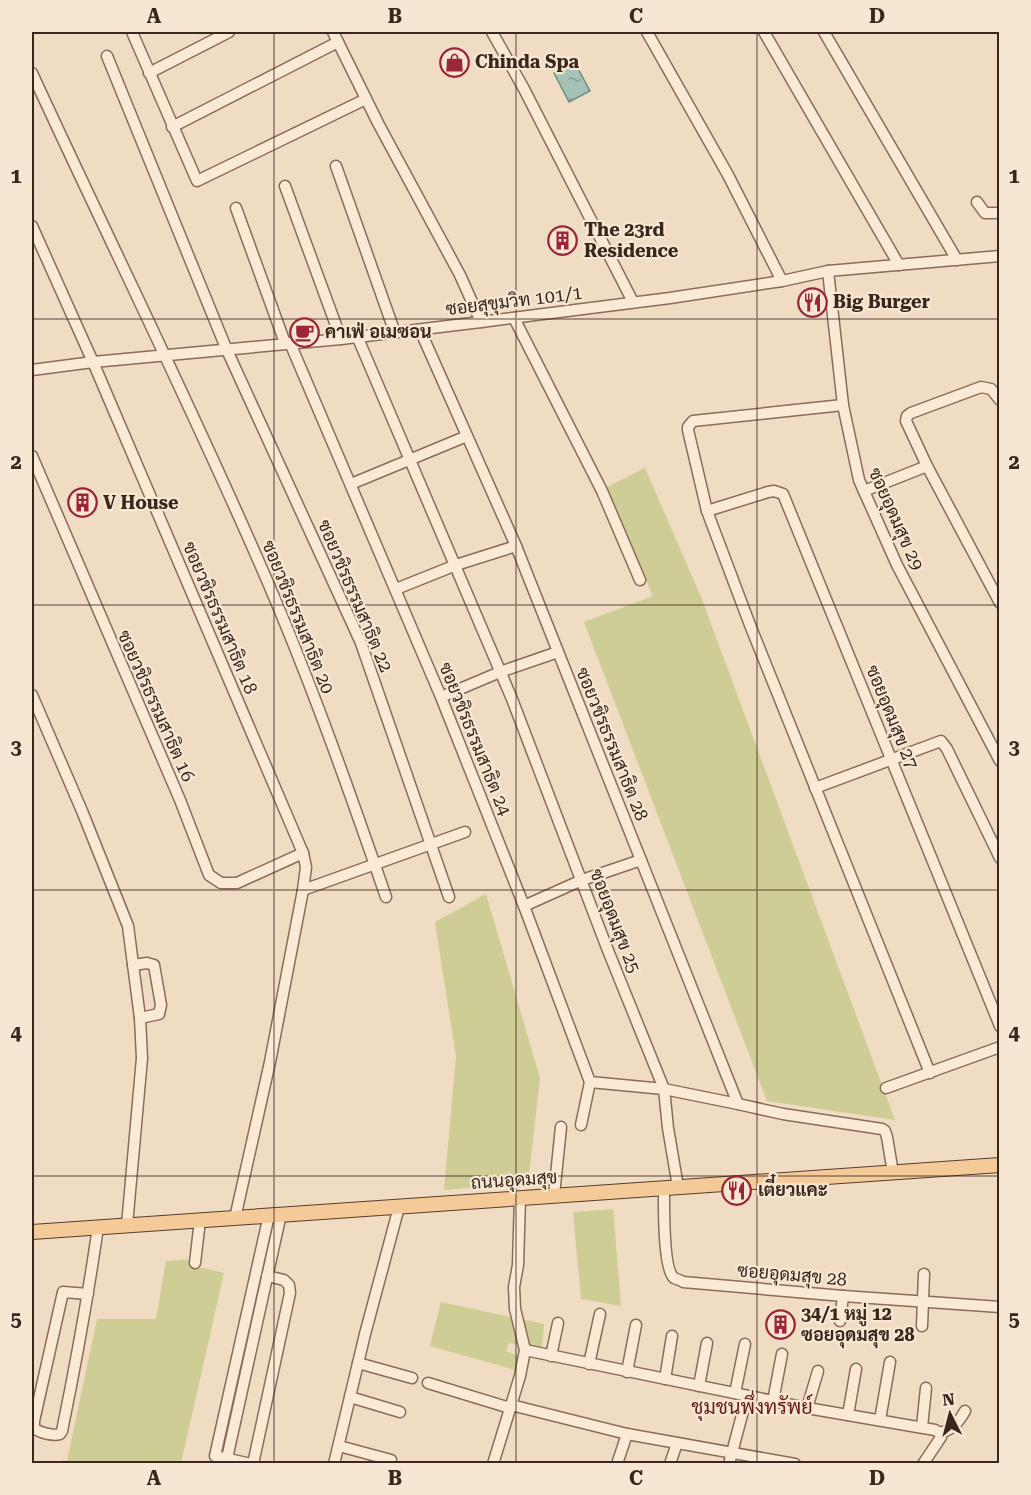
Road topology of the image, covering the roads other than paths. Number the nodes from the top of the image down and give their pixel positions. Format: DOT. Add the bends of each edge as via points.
graph roads {
  1 [pos="132,32"];
  2 [pos="230,32"];
  3 [pos="333,32"];
  4 [pos="492,32"];
  5 [pos="648,32"];
  6 [pos="765,32"];
  7 [pos="824,32"];
  8 [pos="338,42"];
  9 [pos="107,56"];
  10 [pos="32,73"];
  11 [pos="149,73"];
  12 [pos="366,99"];
  13 [pos="172,127"];
  14 [pos="336,166"];
  15 [pos="285,186"];
  16 [pos="977,202"];
  17 [pos="236,208"];
  18 [pos="999,213"];
  19 [pos="32,226"];
  20 [pos="999,256"];
  21 [pos="957,260"];
  22 [pos="899,265"];
  23 [pos="828,271"];
  24 [pos="782,281"];
  25 [pos="633,302"];
  26 [pos="514,318"];
  27 [pos="481,322"];
  28 [pos="420,330"];
  29 [pos="395,333"];
  30 [pos="357,336"];
  31 [pos="341,339"];
  32 [pos="288,343"];
  33 [pos="226,348"];
  34 [pos="165,355"];
  35 [pos="93,362"];
  36 [pos="32,370"];
  37 [pos="999,400"];
  38 [pos="843,405"];
  39 [pos="467,436"];
  40 [pos="32,456"];
  41 [pos="410,459"];
  42 [pos="927,466"];
  43 [pos="351,484"];
  44 [pos="864,490"];
  45 [pos="707,510"];
  46 [pos="516,546"];
  47 [pos="456,565"];
  48 [pos="640,580"];
  49 [pos="396,589"];
  50 [pos="999,603"];
  51 [pos="558,652"];
  52 [pos="500,672"];
  53 [pos="32,694"];
  54 [pos="441,697"];
  55 [pos="891,759"];
  56 [pos="999,760"];
  57 [pos="815,788"];
  58 [pos="465,832"];
  59 [pos="431,846"];
  60 [pos="303,853"];
  61 [pos="999,858"];
  62 [pos="641,860"];
  63 [pos="374,863"];
  64 [pos="582,880"];
  65 [pos="303,890"];
  66 [pos="386,897"];
  67 [pos="450,897"];
  68 [pos="524,906"];
  69 [pos="133,965"];
  70 [pos="140,1018"];
  71 [pos="999,1026"];
  72 [pos="999,1047"];
  73 [pos="930,1073"];
  74 [pos="590,1082"];
  75 [pos="664,1089"];
  76 [pos="886,1089"];
  77 [pos="738,1104"];
  78 [pos="581,1125"];
  79 [pos="561,1127"];
  80 [pos="999,1165"];
  81 [pos="893,1173"];
  82 [pos="671,1188"];
  83 [pos="554,1195"];
  84 [pos="520,1198"];
  85 [pos="399,1207"];
  86 [pos="275,1215"];
  87 [pos="235,1218"];
  88 [pos="200,1220"];
  89 [pos="127,1225"];
  90 [pos="98,1227"];
  91 [pos="32,1232"];
  92 [pos="195,1263"];
  93 [pos="264,1272"];
  94 [pos="924,1274"];
  95 [pos="88,1294"];
  96 [pos="843,1296"];
  97 [pos="925,1301"];
  98 [pos="999,1307"];
  99 [pos="600,1314"];
  100 [pos="840,1321"];
  101 [pos="558,1323"];
  102 [pos="636,1325"];
  103 [pos="922,1326"];
  104 [pos="672,1336"];
  105 [pos="707,1343"];
  106 [pos="745,1344"];
  107 [pos="525,1350"];
  108 [pos="782,1354"];
  109 [pos="550,1356"];
  110 [pos="890,1362"];
  111 [pos="358,1363"];
  112 [pos="589,1364"];
  113 [pos="856,1369"];
  114 [pos="818,1371"];
  115 [pos="627,1372"];
  116 [pos="412,1378"];
  117 [pos="665,1379"];
  118 [pos="428,1383"];
  119 [pos="699,1386"];
  120 [pos="926,1389"];
  121 [pos="735,1394"];
  122 [pos="747,1396"];
  123 [pos="350,1397"];
  124 [pos="773,1401"];
  125 [pos="510,1406"];
  126 [pos="807,1408"];
  127 [pos="965,1411"];
  128 [pos="400,1412"];
  129 [pos="848,1415"];
  130 [pos="880,1420"];
  131 [pos="922,1427"];
  132 [pos="938,1432"];
  133 [pos="627,1434"];
  134 [pos="677,1443"];
  135 [pos="339,1446"];
  136 [pos="730,1459"];
  137 [pos="391,1460"];
  138 [pos="226,1461"];
  139 [pos="252,1464"];
  140 [pos="334,1464"];
  141 [pos="493,1464"];
  142 [pos="617,1464"];
  143 [pos="670,1464"];
  144 [pos="795,1464"];
  145 [pos="923,1464"];
  1 -- 11 [label="street"];
  2 -- 11 [label="street"];
  3 -- 8 [label="street"];
  4 -- 25 [label="street"];
  5 -- 24 [label="street"];
  6 -- 22 [label="street"];
  7 -- 21 [label="street"];
  8 -- 12 [label="street"];
  8 -- 13 [label="street"];
  9 -- 33 [label="street, ซอยวชิรธรรมสาธิต 22"];
  10 -- 34 [label="street, ซอยวชิรธรรมสาธิต 20"];
  11 -- 13 [label="street"];
  12 -- 13 [label="street" via="199,181 195,181"];
  12 -- 27 [label="street"];
  14 -- 29 [label="street"];
  15 -- 31 [label="street"];
  16 -- 18 [label="street" via="985,213"];
  17 -- 32 [label="street, ซอยวชิรธรรมสาธิต 24"];
  19 -- 35 [label="street, ซอยวชิรธรรมสาธิต 18"];
  20 -- 21 [label="street, ซอยสุขุมวิท 101/1"];
  21 -- 22 [label="street, ซอยสุขุมวิท 101/1"];
  22 -- 23 [label="street, ซอยสุขุมวิท 101/1"];
  23 -- 24 [label="street, ซอยสุขุมวิท 101/1"];
  23 -- 38 [label="street, ซอยอุดมสุข 29"];
  24 -- 25 [label="street, ซอยสุขุมวิท 101/1"];
  25 -- 26 [label="street, ซอยสุขุมวิท 101/1"];
  26 -- 27 [label="street, ซอยสุขุมวิท 101/1"];
  26 -- 48 [label="street" via="602,490"];
  27 -- 28 [label="street, ซอยสุขุมวิท 101/1"];
  28 -- 29 [label="street, ซอยสุขุมวิท 101/1"];
  28 -- 39 [label="street, ซอยวชิรธรรมสาธิต 28"];
  29 -- 30 [label="street, ซอยสุขุมวิท 101/1"];
  30 -- 31 [label="street, ซอยสุขุมวิท 101/1"];
  30 -- 41 [label="street, ซอยอุดมสุข 25"];
  31 -- 32 [label="street, ซอยสุขุมวิท 101/1"];
  32 -- 33 [label="street, ซอยสุขุมวิท 101/1"];
  32 -- 43 [label="street, ซอยวชิรธรรมสาธิต 24"];
  33 -- 34 [label="street, ซอยสุขุมวิท 101/1"];
  33 -- 59 [label="street, ซอยวชิรธรรมสาธิต 22" via="361,643"];
  34 -- 35 [label="street, ซอยสุขุมวิท 101/1"];
  34 -- 63 [label="street, ซอยวชิรธรรมสาธิต 20" via="260,563"];
  35 -- 36 [label="street, ซอยสุขุมวิท 101/1"];
  35 -- 60 [label="street, ซอยวชิรธรรมสาธิต 18"];
  37 -- 42 [label="street" via="991,389 981,387 909,414 906,421"];
  38 -- 44 [label="street, ซอยอุดมสุข 29" via="856,471"];
  38 -- 45 [label="street" via="693,421 688,430"];
  39 -- 41 [label="street"];
  39 -- 46 [label="street, ซอยวชิรธรรมสาธิต 28"];
  40 -- 60 [label="street, ซอยวชิรธรรมสาธิต 16" via="209,875 221,883 237,883"];
  41 -- 43 [label="street"];
  41 -- 47 [label="street, ซอยอุดมสุข 25"];
  42 -- 44 [label="street"];
  42 -- 50 [label="street"];
  43 -- 49 [label="street, ซอยวชิรธรรมสาธิต 24"];
  44 -- 56 [label="street, ซอยอุดมสุข 29" via="897,565"];
  45 -- 55 [label="street, ซอยอุดมสุข 27" via="768,492 783,494"];
  45 -- 57 [label="street"];
  46 -- 47 [label="street"];
  46 -- 51 [label="street, ซอยวชิรธรรมสาธิต 28"];
  47 -- 49 [label="street"];
  47 -- 52 [label="street, ซอยอุดมสุข 25"];
  49 -- 54 [label="street, ซอยวชิรธรรมสาธิต 24"];
  51 -- 52 [label="street"];
  51 -- 62 [label="street, ซอยวชิรธรรมสาธิต 28"];
  52 -- 54 [label="street"];
  52 -- 64 [label="street, ซอยอุดมสุข 25"];
  53 -- 69 [label="street" via="128,926"];
  54 -- 68 [label="street, ซอยวชิรธรรมสาธิต 24"];
  55 -- 57 [label="street"];
  55 -- 61 [label="street" via="935,742 943,743"];
  55 -- 71 [label="street, ซอยอุดมสุข 27"];
  57 -- 73 [label="street"];
  58 -- 59 [label="street"];
  59 -- 63 [label="street"];
  59 -- 67 [label="street, ซอยวชิรธรรมสาธิต 22"];
  60 -- 65 [label="street, ซอยวชิรธรรมสาธิต 18"];
  62 -- 64 [label="street"];
  62 -- 77 [label="street, ซอยวชิรธรรมสาธิต 28"];
  63 -- 65 [label="street"];
  63 -- 66 [label="street, ซอยวชิรธรรมสาธิต 20"];
  64 -- 68 [label="street"];
  64 -- 75 [label="street, ซอยอุดมสุข 25"];
  65 -- 87 [label="street, ซอยวชิรธรรมสาธิต 18"];
  68 -- 74 [label="street, ซอยวชิรธรรมสาธิต 24"];
  69 -- 70 [label="street"];
  69 -- 70 [label="street" via="154,965 161,1005 159,1014"];
  70 -- 89 [label="street" via="142,1058"];
  72 -- 73 [label="street"];
  73 -- 76 [label="street"];
  74 -- 75 [label="street"];
  74 -- 78 [label="street"];
  75 -- 77 [label="street"];
  75 -- 82 [label="street, ซอยอุดมสุข 25"];
  77 -- 81 [label="street" via="882,1129"];
  79 -- 83 [label="street"];
  80 -- 81 [label="main road, ถนนอุดมสุข"];
  81 -- 82 [label="main road, ถนนอุดมสุข"];
  82 -- 83 [label="main road, ถนนอุดมสุข"];
  82 -- 96 [label="street, ซอยอุดมสุข 28" via="666,1259 674,1278 683,1282"];
  83 -- 84 [label="main road, ถนนอุดมสุข"];
  84 -- 85 [label="main road, ถนนอุดมสุข"];
  84 -- 107 [label="street" via="515,1298"];
  85 -- 86 [label="main road, ถนนอุดมสุข"];
  85 -- 111 [label="street"];
  86 -- 87 [label="main road, ถนนอุดมสุข"];
  86 -- 93 [label="street"];
  87 -- 88 [label="main road, ถนนอุดมสุข"];
  88 -- 89 [label="main road, ถนนอุดมสุข"];
  88 -- 92 [label="street"];
  89 -- 90 [label="main road, ถนนอุดมสุข"];
  90 -- 91 [label="main road, ถนนอุดมสุข"];
  90 -- 95 [label="street"];
  93 -- 138 [label="street" via="215,1456"];
  93 -- 139 [label="street" via="284,1280 290,1293"];
  94 -- 97 [label="street"];
  95 -- 95 [label="street" via="63,1292 34,1421 38,1431 55,1435 62,1431"];
  96 -- 97 [label="street, ซอยอุดมสุข 28"];
  96 -- 100 [label="street"];
  97 -- 98 [label="street, ซอยอุดมสุข 28"];
  97 -- 103 [label="street"];
  99 -- 112 [label="street"];
  101 -- 109 [label="street"];
  102 -- 115 [label="street"];
  104 -- 117 [label="street"];
  105 -- 119 [label="street"];
  106 -- 121 [label="street"];
  107 -- 109 [label="street"];
  107 -- 125 [label="street"];
  108 -- 124 [label="street"];
  109 -- 112 [label="street"];
  110 -- 130 [label="street"];
  111 -- 116 [label="street"];
  111 -- 123 [label="street"];
  112 -- 115 [label="street"];
  113 -- 129 [label="street"];
  114 -- 126 [label="street"];
  115 -- 117 [label="street"];
  117 -- 119 [label="street"];
  118 -- 125 [label="street"];
  119 -- 121 [label="street"];
  120 -- 131 [label="street"];
  121 -- 122 [label="street"];
  122 -- 124 [label="street"];
  122 -- 136 [label="street"];
  123 -- 128 [label="street"];
  123 -- 135 [label="street"];
  124 -- 126 [label="street"];
  125 -- 133 [label="street"];
  125 -- 141 [label="street"];
  126 -- 129 [label="street"];
  127 -- 132 [label="street" via="958,1424"];
  129 -- 130 [label="street"];
  130 -- 131 [label="street"];
  131 -- 132 [label="street"];
  132 -- 145 [label="street" via="939,1441"];
  133 -- 134 [label="street"];
  133 -- 142 [label="street"];
  134 -- 136 [label="street"];
  134 -- 143 [label="street"];
  135 -- 137 [label="street"];
  135 -- 140 [label="street"];
  136 -- 144 [label="street"];
  138 -- 139 [label="street"];
}
